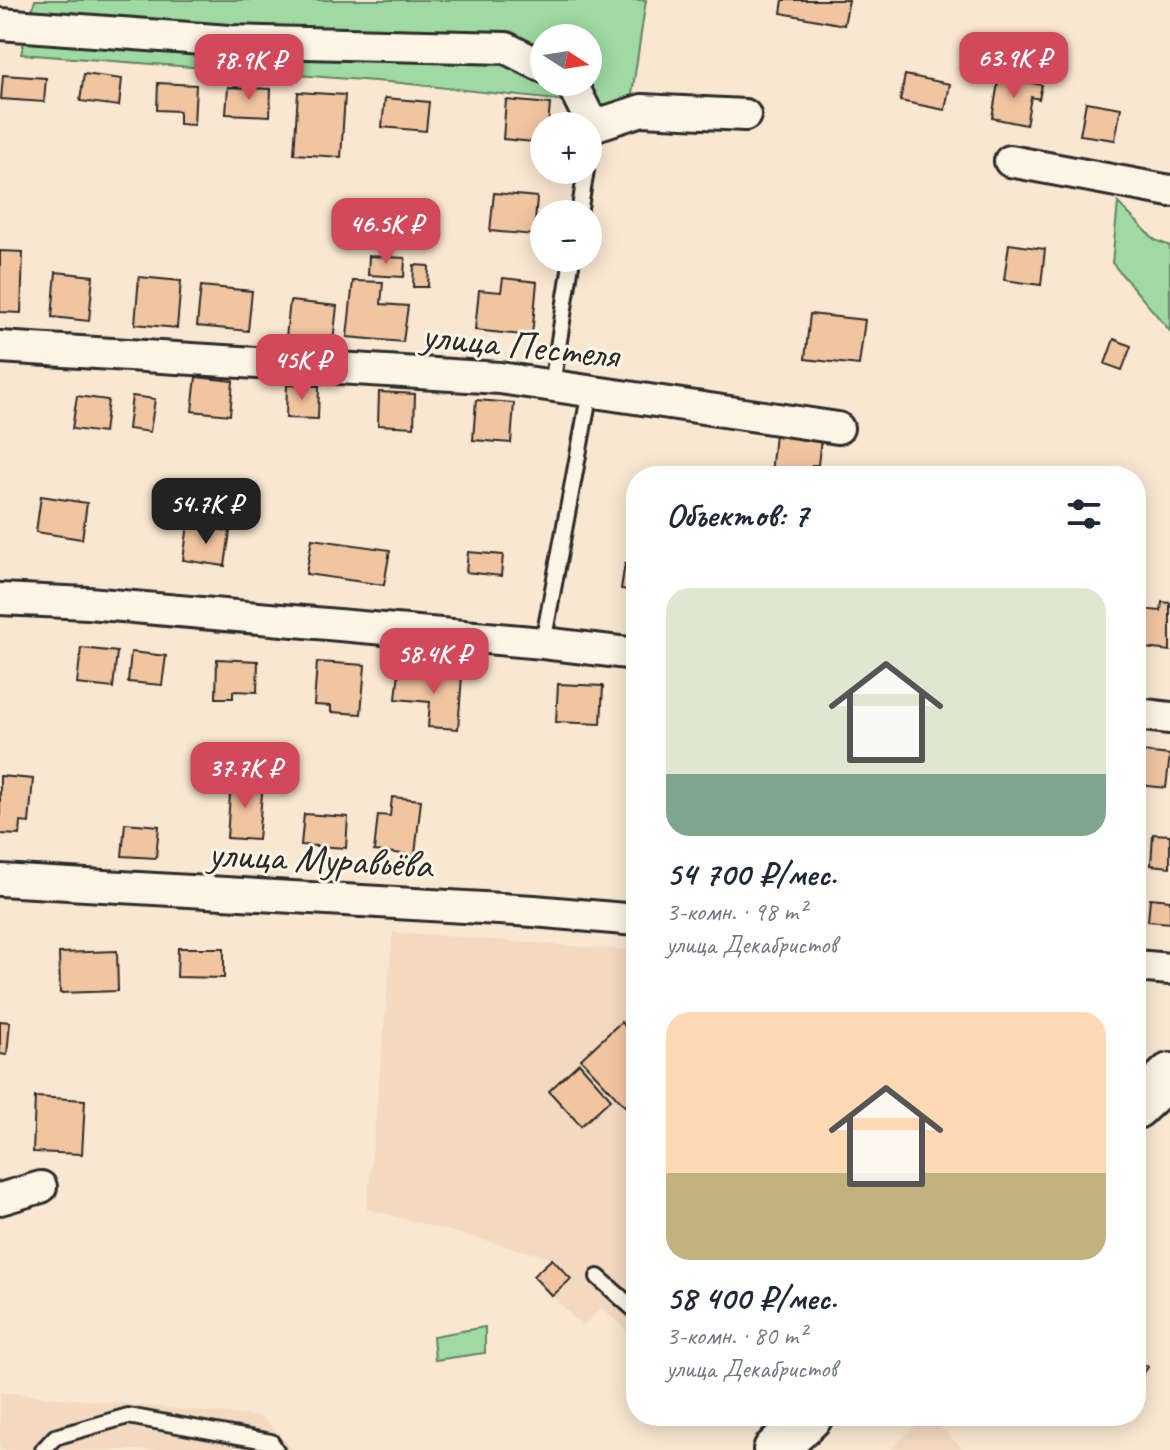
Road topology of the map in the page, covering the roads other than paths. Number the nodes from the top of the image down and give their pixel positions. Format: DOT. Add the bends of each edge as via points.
graph roads {
  1 [pos="0,24"];
  2 [pos="530,60"];
  3 [pos="745,115"];
  4 [pos="602,123"];
  5 [pos="1010,161"];
  6 [pos="1170,191"];
  7 [pos="570,272"];
  8 [pos="0,347"];
  9 [pos="552,385"];
  10 [pos="590,391"];
  11 [pos="838,428"];
  12 [pos="0,599"];
  13 [pos="543,643"];
  14 [pos="626,653"];
  15 [pos="1146,715"];
  16 [pos="1170,718"];
  17 [pos="0,880"];
  18 [pos="626,919"];
  19 [pos="1146,967"];
  20 [pos="1170,969"];
  21 [pos="1170,1075"];
  22 [pos="1146,1098"];
  23 [pos="41,1187"];
  24 [pos="0,1199"];
  25 [pos="598,1277"];
  26 [pos="626,1302"];
  27 [pos="800,1426"];
  28 [pos="43,1450"];
  29 [pos="276,1450"];
  30 [pos="775,1450"];
  1 -- 2 [label="street" via="229,41 506,48"];
  3 -- 4 [label="street" via="642,110"];
  5 -- 6 [label="street"];
  7 -- 9 [label="lane"];
  8 -- 9 [label="street, улица Пестеля"];
  9 -- 10 [label="street, улица Пестеля"];
  10 -- 11 [label="street, улица Пестеля"];
  10 -- 13 [label="lane"];
  12 -- 13 [label="street"];
  13 -- 14 [label="street"];
  15 -- 16 [label="street"];
  17 -- 18 [label="street, улица Муравьёва"];
  19 -- 20 [label="street"];
  21 -- 22 [label="main road"];
  23 -- 24 [label="street"];
  25 -- 26 [label="lane"];
  27 -- 30 [label="main road"];
  28 -- 29 [label="lane" via="55,1437 128,1416 271,1442"];
}
